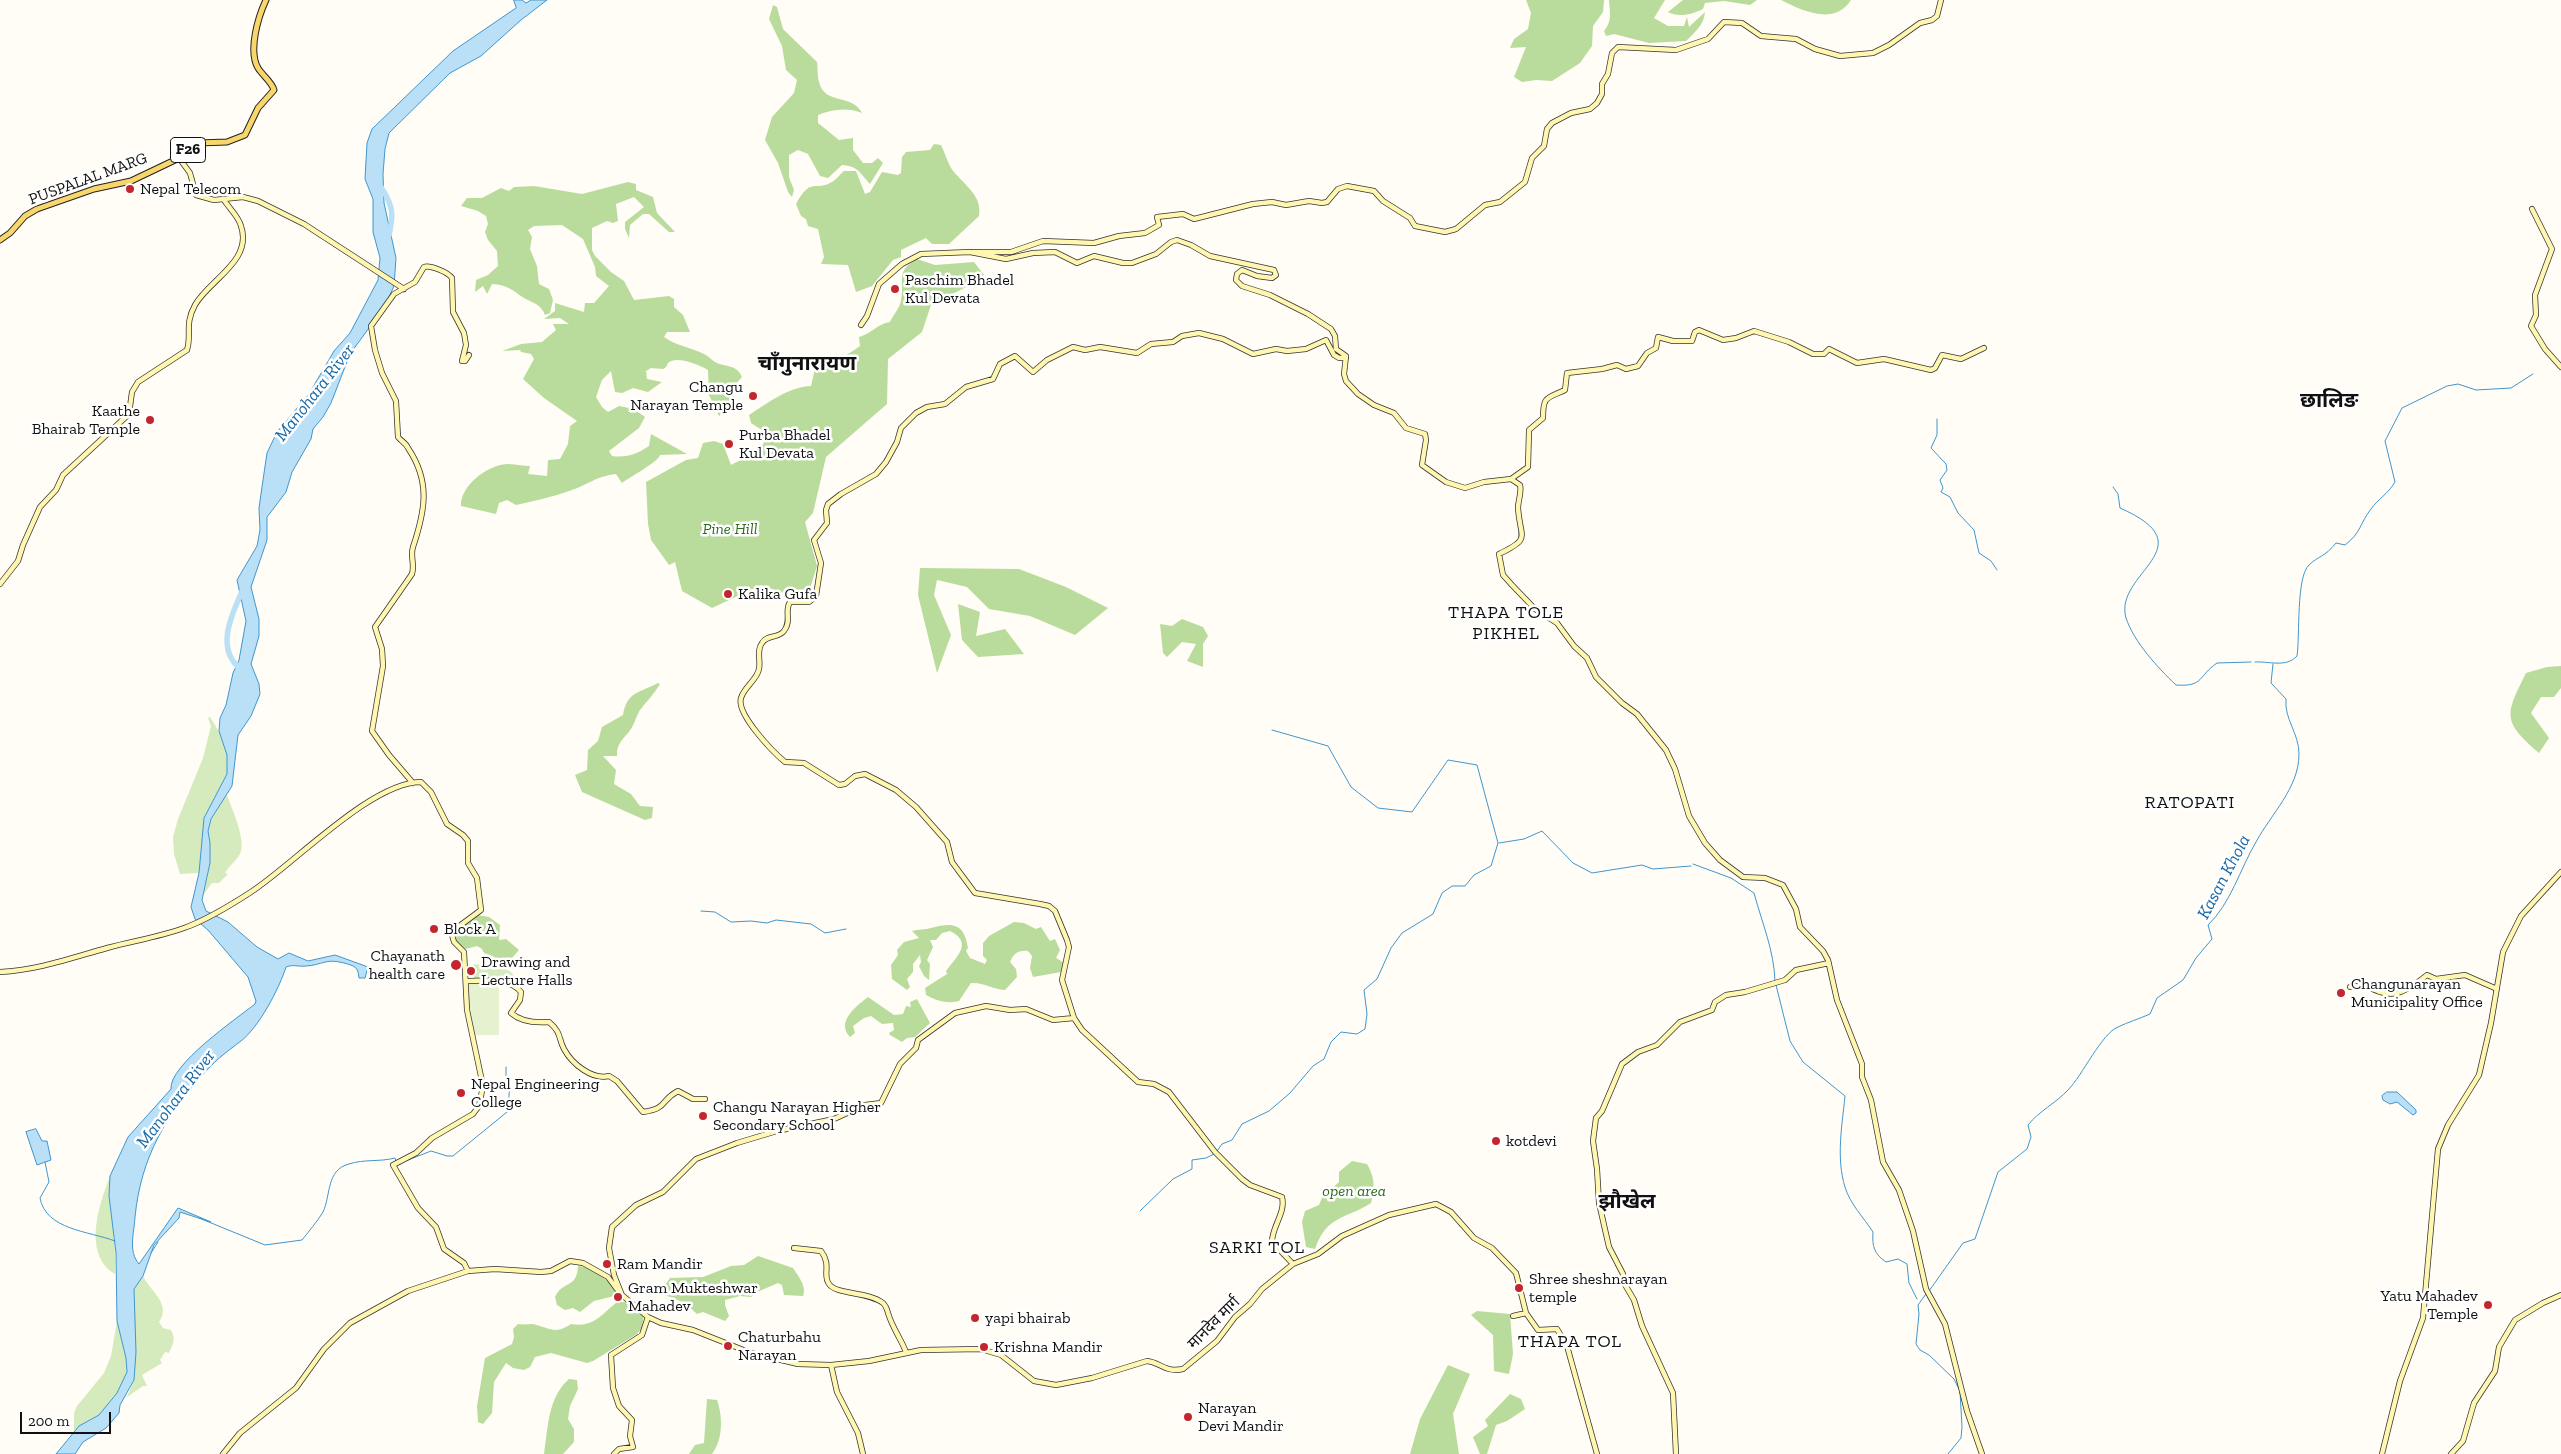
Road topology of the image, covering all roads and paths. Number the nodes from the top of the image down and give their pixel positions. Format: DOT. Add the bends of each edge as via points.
graph roads {
  1 [pos="266,0"];
  2 [pos="1941,0"];
  3 [pos="179,158"];
  4 [pos="224,200"];
  5 [pos="2532,208"];
  6 [pos="0,240"];
  7 [pos="970,252"];
  8 [pos="405,290"];
  9 [pos="860,325"];
  10 [pos="1984,348"];
  11 [pos="469,355"];
  12 [pos="1346,358"];
  13 [pos="2561,367"];
  14 [pos="1512,479"];
  15 [pos="0,584"];
  16 [pos="413,783"];
  17 [pos="2561,872"];
  18 [pos="1829,963"];
  19 [pos="0,972"];
  20 [pos="467,981"];
  21 [pos="2350,987"];
  22 [pos="2497,989"];
  23 [pos="1074,1018"];
  24 [pos="705,1099"];
  25 [pos="794,1248"];
  26 [pos="1293,1264"];
  27 [pos="468,1271"];
  28 [pos="622,1295"];
  29 [pos="2561,1295"];
  30 [pos="1526,1313"];
  31 [pos="1513,1316"];
  32 [pos="648,1317"];
  33 [pos="906,1352"];
  34 [pos="832,1365"];
  35 [pos="223,1454"];
  36 [pos="614,1454"];
  37 [pos="863,1454"];
  38 [pos="1597,1454"];
  39 [pos="1676,1454"];
  40 [pos="1982,1454"];
  41 [pos="2382,1454"];
  42 [pos="2451,1454"];
  1 -- 3 [label="main road, PUSPALAL MARG / F26" via="255,56 258,69 274,88 273,92 258,108 248,132 242,137 227,142 198,143"];
  2 -- 7 [label="street" via="1937,16 1932,20 1920,23 1873,53 1840,56 1796,39 1761,36 1742,23 1724,22 1708,39 1676,50 1618,47 1612,53 1597,103 1552,124 1547,129 1544,146 1532,158 1525,182 1500,202 1485,205 1456,229 1439,231 1415,226 1410,218 1383,201 1374,191 1347,186 1338,189 1327,202 1322,203 1310,201 1286,206 1272,202 1194,219 1182,214 1157,217 1158,225 1148,232 1101,242 1043,241 1011,252"];
  3 -- 4 [label="street" via="191,176 196,195"];
  3 -- 6 [label="main road, PUSPALAL MARG / F26" via="131,181 94,189 31,212"];
  4 -- 8 [label="street" via="244,197 294,218"];
  4 -- 15 [label="street" via="241,225 242,246 232,265 195,304 188,320 187,350 138,382 132,392 129,414 63,475 56,490 40,507 18,561"];
  5 -- 13 [label="street" via="2552,249 2535,295 2536,314 2532,326 2545,349"];
  7 -- 9 [label="street" via="921,254 902,264 879,284 867,316"];
  7 -- 12 [label="street" via="1006,259 1055,252 1077,263 1094,256 1127,263 1152,256 1168,244 1180,241 1210,256 1273,269 1276,273 1273,278 1242,270 1236,280 1242,286 1270,295 1308,314 1331,329 1336,349"];
  8 -- 11 [label="street" via="415,282 426,265 449,274 452,278 453,312 464,333 466,345 462,361"];
  8 -- 16 [label="street" via="394,294 371,330 380,370 396,401 398,437 408,448 423,481 425,501 412,550 412,574 375,627 383,666 372,727 378,741"];
  10 -- 14 [label="street" via="1961,359 1942,355 1931,370 1884,359 1857,363 1829,349 1824,354 1813,354 1754,331 1726,340 1699,330 1692,341 1658,337 1656,348 1638,366 1626,369 1617,365 1568,373 1564,390 1546,399 1542,406 1543,418 1530,430 1526,469"];
  12 -- 14 [label="street" via="1346,381 1358,394 1394,413 1406,428 1425,434 1423,467 1460,488"];
  12 -- 23 [label="street" via="1334,355 1326,340 1306,349 1276,349 1253,354 1223,339 1199,333 1182,336 1173,342 1151,344 1137,353 1097,346 1085,350 1073,347 1033,372 1015,356 1004,360 993,379 964,388 942,406 919,411 900,428 897,442 876,474 828,504 827,523 814,540 821,563 816,596 810,602 790,602 789,624 776,637 766,638 759,650 759,670 741,696 742,710 764,741 785,762 804,763 839,785 865,774 896,790 947,842 952,862 976,893 1040,904 1055,911 1069,947 1062,980"];
  14 -- 18 [label="street" via="1521,486 1518,507 1523,537 1518,544 1499,554 1503,575 1536,609 1558,623 1587,658 1596,678 1637,714 1664,746 1675,769 1686,809 1705,843 1720,860 1743,877 1765,878 1783,884 1788,889 1800,927 1823,951"];
  16 -- 19 [label="street" via="390,791 356,811 308,845 281,872 191,926 62,962"];
  16 -- 20 [label="street" via="421,782 428,788 447,824 468,841 468,863 477,878 481,910 452,935 464,952"];
  17 -- 22 [label="street" via="2521,916 2503,952"];
  18 -- 39 [label="street" via="1796,970 1785,980 1726,995 1715,1002 1712,1010 1680,1022 1657,1045 1625,1061 1596,1118 1593,1141 1604,1228 1624,1284 1634,1300 1642,1326 1672,1392"];
  18 -- 40 [label="street" via="1837,1000 1862,1064 1862,1077 1871,1100 1883,1162 1899,1190 1913,1231 1926,1289 1945,1324 1967,1411"];
  20 -- 24 [label="street" via="500,981 517,987 521,992 520,1000 511,1014 537,1023 550,1022 572,1059 599,1079 609,1076 617,1081 643,1112 658,1110 667,1097 678,1091 693,1099"];
  20 -- 27 [label="street" via="467,1010 483,1086 479,1106 473,1114 432,1138 416,1153 392,1165 418,1208 436,1227 444,1248 464,1263"];
  21 -- 22 [label="street" via="2366,985 2380,994 2407,991 2427,975 2436,978 2465,976"];
  22 -- 41 [label="street" via="2479,1074 2448,1125 2438,1149 2422,1318 2400,1381"];
  23 -- 26 [label="street" via="1082,1030 1138,1082 1154,1084 1169,1092 1218,1156 1250,1185 1282,1197 1283,1206 1272,1242"];
  23 -- 28 [label="street" via="1053,1020 1026,1009 1006,1010 990,1006 960,1011 918,1040 916,1048 900,1064 881,1103 865,1105 834,1119 736,1143 696,1159 663,1192 636,1205 612,1227 609,1248"];
  25 -- 33 [label="street" via="820,1251 828,1261 827,1278 832,1287 870,1295 884,1304"];
  26 -- 30 [label="street, मानदेव मार्ग" via="1318,1254 1342,1236 1389,1215 1436,1204 1451,1212 1474,1238 1492,1248 1516,1274"];
  26 -- 33 [label="street, मानदेव मार्ग" via="1262,1289 1217,1342 1187,1367 1178,1370 1160,1368 1147,1361 1092,1378 1045,1384 1034,1381 1001,1355 989,1351"];
  27 -- 28 [label="street" via="541,1272 551,1271 570,1261 578,1262 605,1275"];
  27 -- 35 [label="street" via="408,1291 350,1323 324,1349 296,1388 240,1433"];
  28 -- 32 [label="street"];
  29 -- 42 [label="street" via="2515,1320 2500,1347 2495,1371 2474,1403 2463,1441"];
  30 -- 31 [label="street"];
  30 -- 38 [label="street" via="1538,1330 1557,1329 1567,1346"];
  32 -- 34 [label="street, मानदेव मार्ग" via="693,1330 751,1353 798,1364"];
  32 -- 36 [label="street" via="642,1335 611,1355 613,1388 619,1406 633,1423 632,1447 619,1449"];
  33 -- 34 [label="street, मानदेव मार्ग" via="884,1359"];
  34 -- 37 [label="street" via="837,1392 855,1427"];
}
